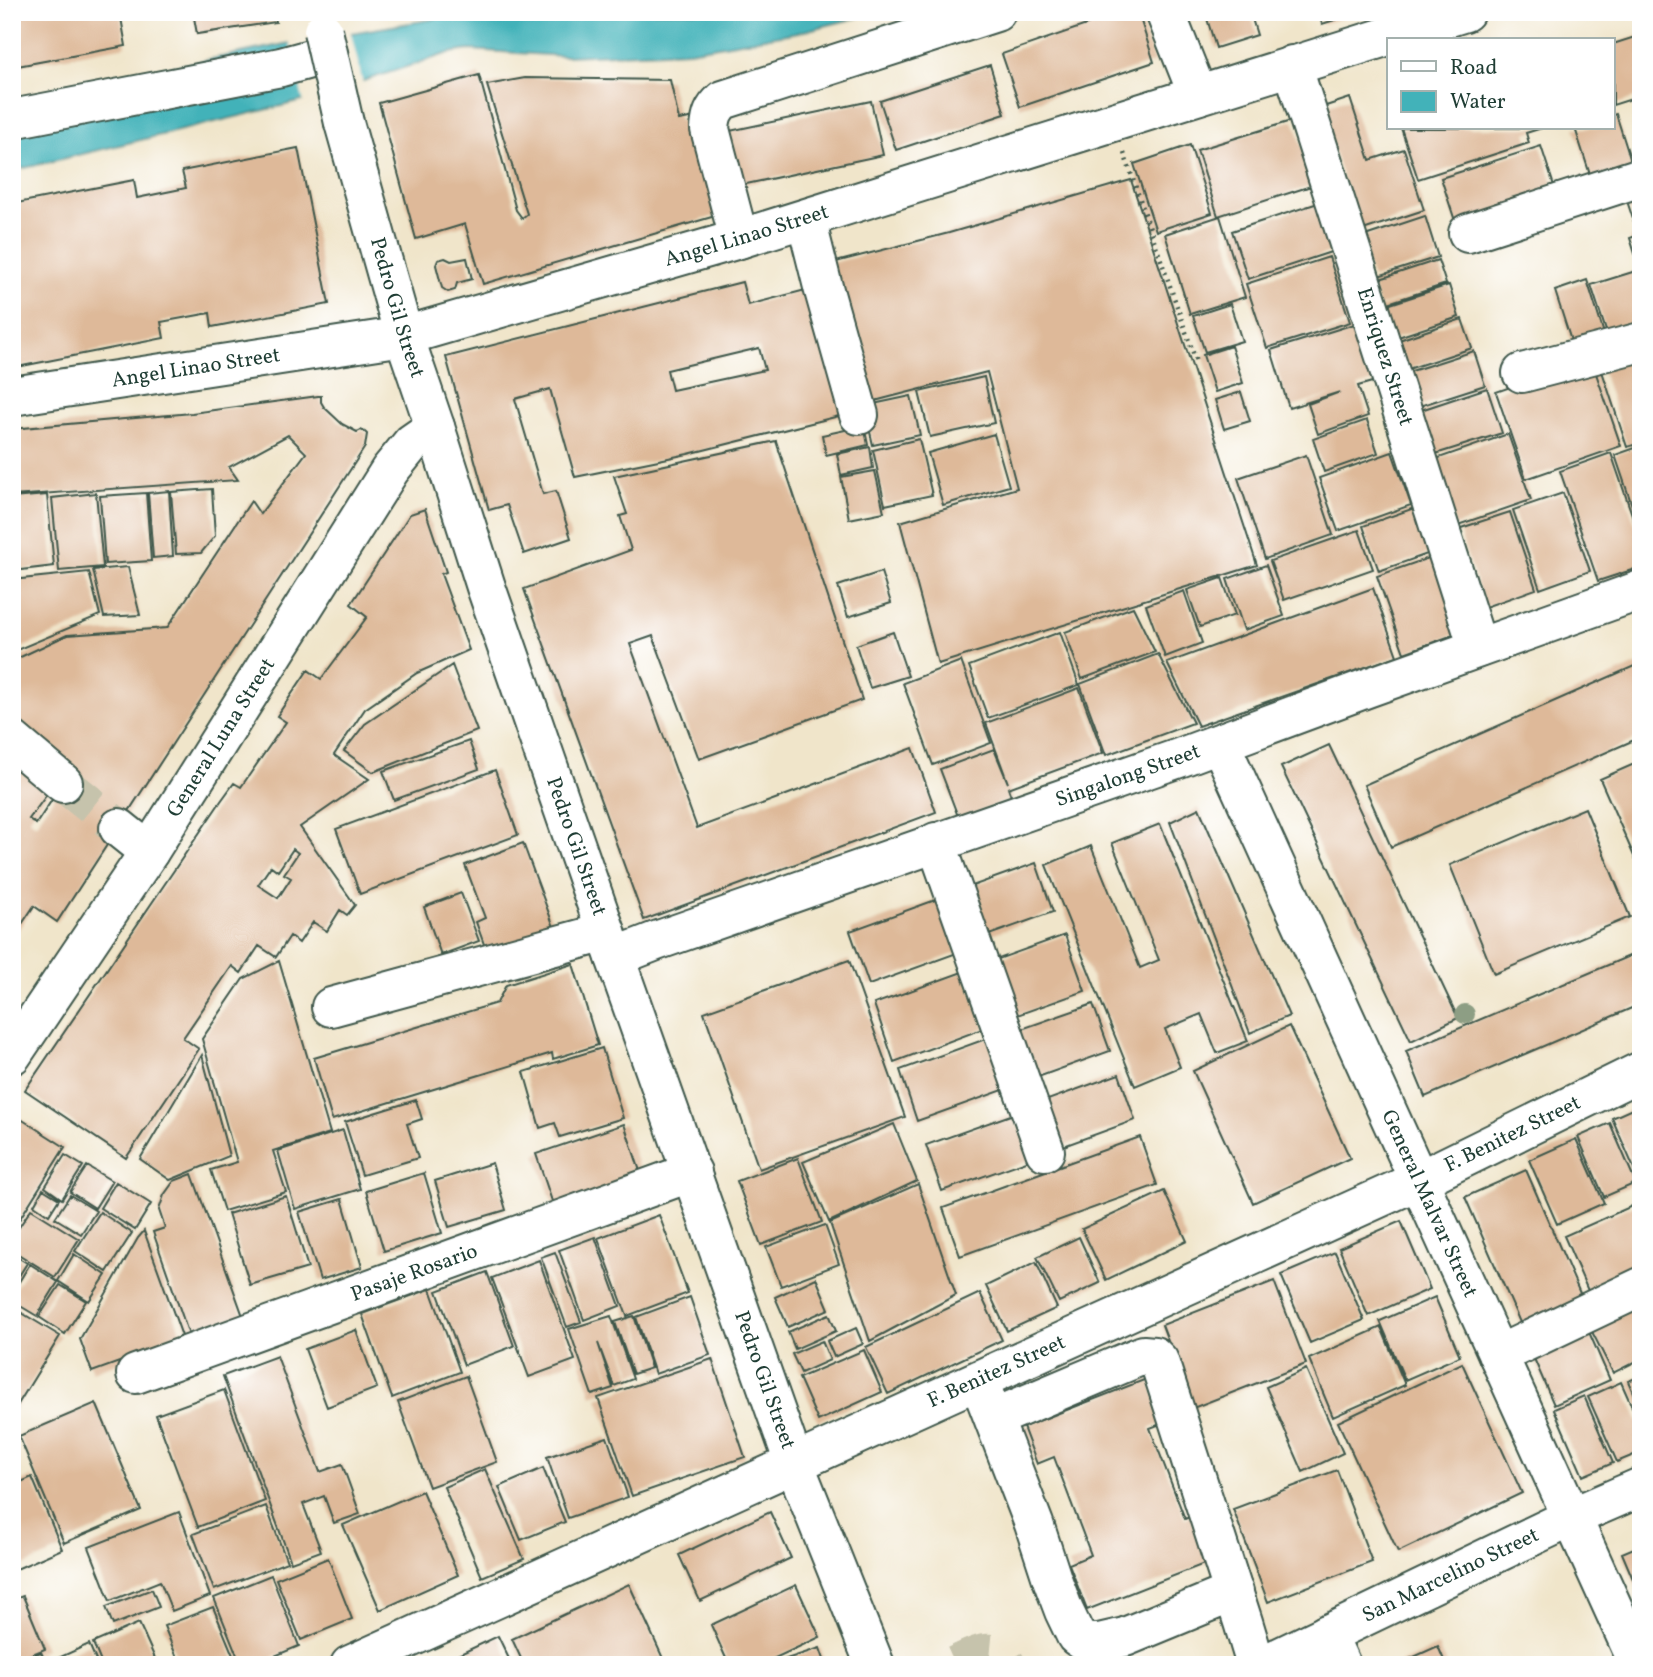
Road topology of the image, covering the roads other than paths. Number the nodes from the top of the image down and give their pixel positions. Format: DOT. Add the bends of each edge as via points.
graph roads {
  1 [pos="996,12"];
  2 [pos="1165,12"];
  3 [pos="1465,12"];
  4 [pos="323,32"];
  5 [pos="1292,65"];
  6 [pos="1198,95"];
  7 [pos="12,119"];
  8 [pos="1641,177"];
  9 [pos="806,219"];
  10 [pos="1468,233"];
  11 [pos="739,239"];
  12 [pos="404,336"];
  13 [pos="1641,342"];
  14 [pos="1522,373"];
  15 [pos="12,396"];
  16 [pos="859,415"];
  17 [pos="435,427"];
  18 [pos="1641,590"];
  19 [pos="1478,648"];
  20 [pos="12,740"];
  21 [pos="1220,743"];
  22 [pos="63,783"];
  23 [pos="119,828"];
  24 [pos="936,842"];
  25 [pos="149,852"];
  26 [pos="611,945"];
  27 [pos="331,1007"];
  28 [pos="12,1055"];
  29 [pos="1641,1071"];
  30 [pos="1045,1151"];
  31 [pos="692,1172"];
  32 [pos="1419,1180"];
  33 [pos="1641,1287"];
  34 [pos="1498,1355"];
  35 [pos="136,1374"];
  36 [pos="978,1379"];
  37 [pos="994,1418"];
  38 [pos="794,1463"];
  39 [pos="1641,1487"];
  40 [pos="1572,1517"];
  41 [pos="1234,1592"];
  42 [pos="1334,1650"];
  43 [pos="350,1665"];
  44 [pos="875,1665"];
  45 [pos="1256,1665"];
  46 [pos="1263,1665"];
  47 [pos="1639,1665"];
  1 -- 11 [label="street" via="723,100 714,107 710,129"];
  2 -- 6 [label="street"];
  3 -- 5 [label="street, Angel Linao Street"];
  4 -- 7 [label="street" via="281,67"];
  4 -- 12 [label="street, Pedro Gil Street, bridge"];
  5 -- 6 [label="street, Angel Linao Street"];
  5 -- 19 [label="street, Enriquez Street"];
  6 -- 9 [label="street, Angel Linao Street"];
  8 -- 10 [label="street"];
  9 -- 11 [label="street, Angel Linao Street"];
  9 -- 16 [label="street"];
  11 -- 12 [label="street, Angel Linao Street"];
  12 -- 15 [label="street, Angel Linao Street"];
  12 -- 17 [label="street, Pedro Gil Street"];
  13 -- 14 [label="street"];
  17 -- 25 [label="street, General Luna Street" via="412,443 390,470"];
  17 -- 26 [label="street, Pedro Gil Street"];
  18 -- 19 [label="street, Singalong Street"];
  19 -- 21 [label="street, Singalong Street"];
  20 -- 22 [label="street"];
  21 -- 24 [label="street, Singalong Street"];
  21 -- 32 [label="street, General Malvar Street"];
  23 -- 25 [label="street"];
  24 -- 26 [label="street, Singalong Street" via="656,941"];
  24 -- 30 [label="street"];
  25 -- 28 [label="street, General Luna Street"];
  26 -- 27 [label="street, Singalong Street"];
  26 -- 31 [label="street, Pedro Gil Street"];
  29 -- 32 [label="street, F. Benitez Street"];
  31 -- 35 [label="street, Pasaje Rosario"];
  31 -- 38 [label="street, Pedro Gil Street"];
  32 -- 34 [label="street, General Malvar Street"];
  32 -- 36 [label="street, F. Benitez Street"];
  33 -- 34 [label="street"];
  34 -- 40 [label="street, General Malvar Street"];
  36 -- 37 [label="street"];
  36 -- 38 [label="street, F. Benitez Street"];
  37 -- 41 [label="street" via="1076,1636 1086,1643 1125,1637"];
  37 -- 41 [label="street" via="1143,1355 1154,1356"];
  38 -- 43 [label="street, F. Benitez Street"];
  38 -- 44 [label="street, Pedro Gil Street"];
  39 -- 40 [label="street, San Marcelino Street"];
  40 -- 42 [label="street, San Marcelino Street"];
  40 -- 47 [label="street, General Malvar Street"];
  41 -- 45 [label="street"];
  42 -- 46 [label="street, San Marcelino Street"];
}
